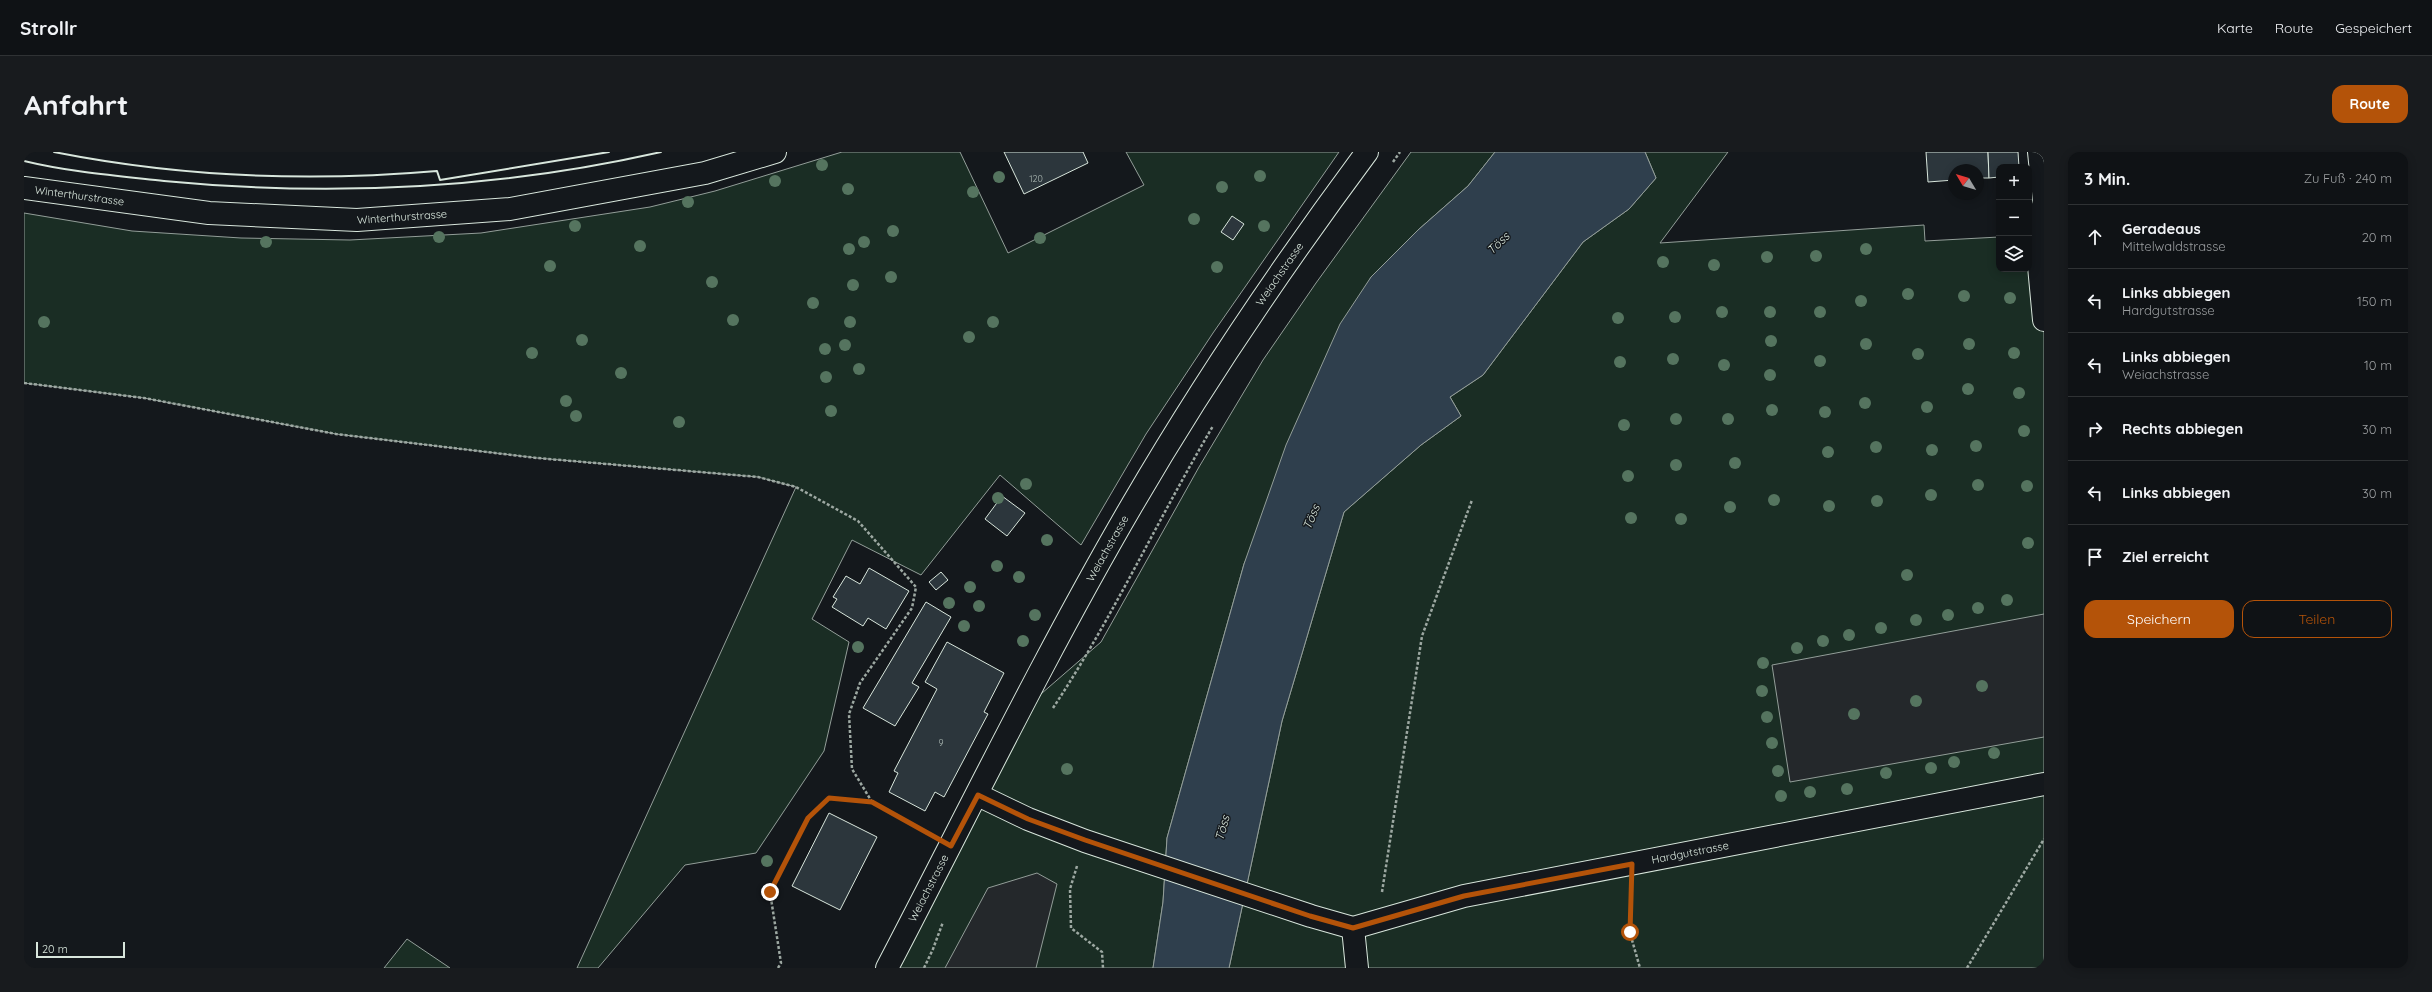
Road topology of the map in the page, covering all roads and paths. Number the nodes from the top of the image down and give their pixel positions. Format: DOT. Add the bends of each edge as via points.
graph roads {
  1 [pos="775,152"];
  2 [pos="1367,152"];
  3 [pos="1400,152"];
  4 [pos="2039,152"];
  5 [pos="1391,165"];
  6 [pos="24,188"];
  7 [pos="2044,202"];
  8 [pos="2044,320"];
  9 [pos="24,383"];
  10 [pos="1217,420"];
  11 [pos="1472,500"];
  12 [pos="1051,711"];
  13 [pos="2044,784"];
  14 [pos="978,795"];
  15 [pos="872,802"];
  16 [pos="2044,839"];
  17 [pos="1090,842"];
  18 [pos="951,846"];
  19 [pos="1632,864"];
  20 [pos="1383,918"];
  21 [pos="1353,928"];
  22 [pos="778,968"];
  23 [pos="887,968"];
  24 [pos="1103,968"];
  25 [pos="1357,968"];
  26 [pos="1640,968"];
  27 [pos="1967,968"];
  1 -- 6 [label="street, Winterthurstrasse" via="706,173 510,209 357,220 209,213"];
  2 -- 14 [label="street, Weiachstrasse" via="1232,344 1137,497 1062,631"];
  3 -- 5 [label="path"];
  4 -- 7 [label="street"];
  7 -- 8 [label="street" via="2036,234"];
  9 -- 15 [label="path" via="144,398 336,434 537,458 758,477 796,487 858,521 916,587 912,608 860,683 849,714 852,769"];
  10 -- 12 [label="path" via="1074,676"];
  11 -- 20 [label="path" via="1422,636 1382,886"];
  13 -- 19 [label="street, Hardgutstrasse"];
  14 -- 17 [label="street" via="1028,819"];
  14 -- 18 [label="street, Weiachstrasse"];
  15 -- 18 [label="path"];
  15 -- 22 [label="path" via="829,798 808,818 770,892 782,963"];
  16 -- 27 [label="path"];
  17 -- 21 [label="street"];
  17 -- 24 [label="path" via="1070,890 1070,923 1071,928 1102,952"];
  18 -- 23 [label="street, Weiachstrasse"];
  19 -- 20 [label="street, Hardgutstrasse" via="1464,896"];
  19 -- 26 [label="path" via="1630,932"];
  20 -- 21 [label="street, Hardgutstrasse"];
  21 -- 25 [label="street"];
}
